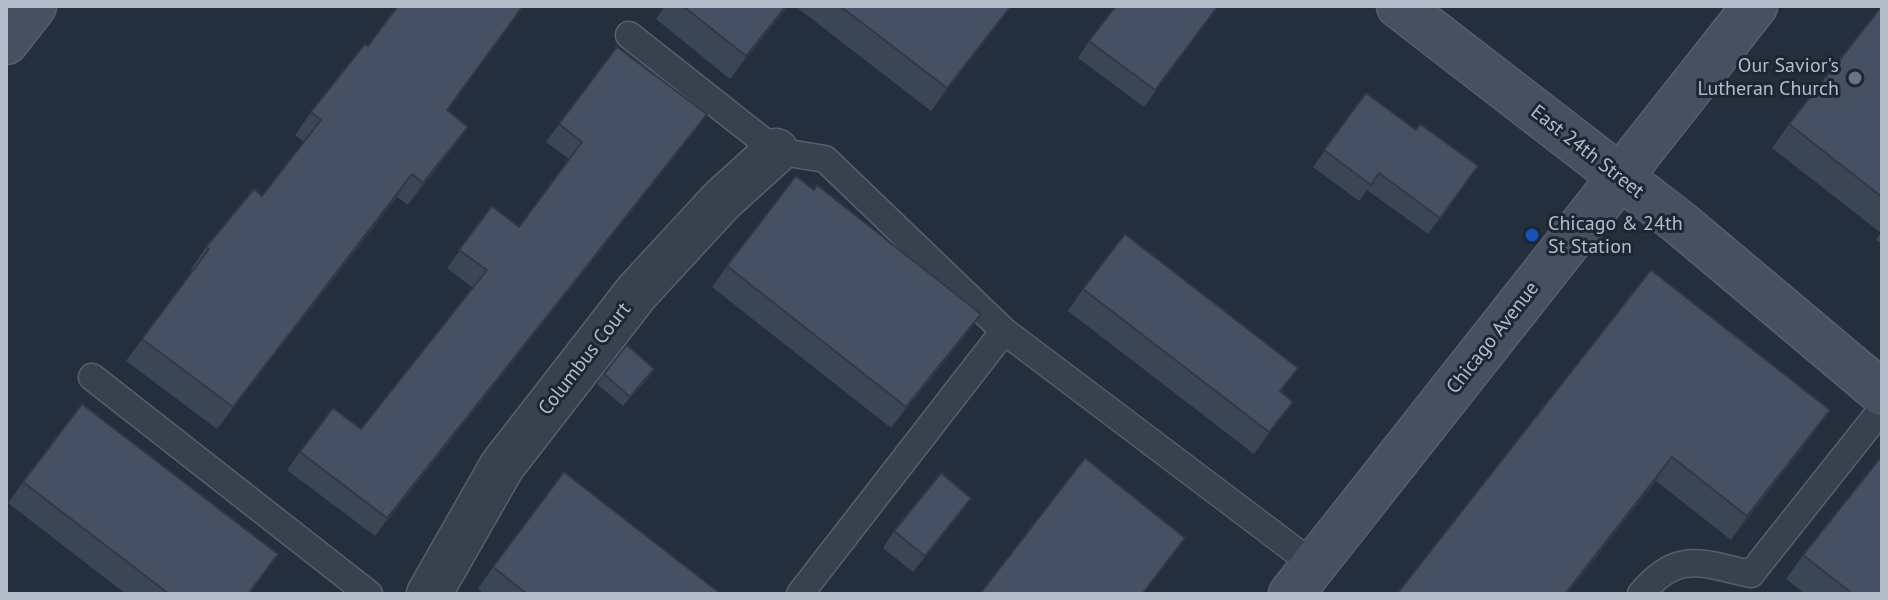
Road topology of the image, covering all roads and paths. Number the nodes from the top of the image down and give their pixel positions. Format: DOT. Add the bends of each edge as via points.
graph roads {
  1 [pos="34,6"];
  2 [pos="1399,6"];
  3 [pos="1755,6"];
  4 [pos="629,35"];
  5 [pos="6,42"];
  6 [pos="776,151"];
  7 [pos="1620,177"];
  8 [pos="1004,331"];
  9 [pos="92,377"];
  10 [pos="1882,393"];
  11 [pos="1882,409"];
  12 [pos="1303,579"];
  13 [pos="1756,584"];
  14 [pos="369,594"];
  15 [pos="429,594"];
  16 [pos="800,594"];
  17 [pos="1641,594"];
  1 -- 5 [label="street"];
  2 -- 7 [label="street, East 24th Street"];
  3 -- 7 [label="street, Chicago Avenue"];
  4 -- 6 [label="lane"];
  6 -- 8 [label="lane" via="825,159"];
  6 -- 15 [label="street, Columbus Court" via="722,200 637,292 502,466"];
  7 -- 10 [label="street, East 24th Street"];
  7 -- 12 [label="street, Chicago Avenue"];
  8 -- 12 [label="lane"];
  8 -- 16 [label="lane"];
  9 -- 14 [label="lane"];
  11 -- 13 [label="lane"];
  13 -- 17 [label="lane" via="1683,561 1659,572"];
}
